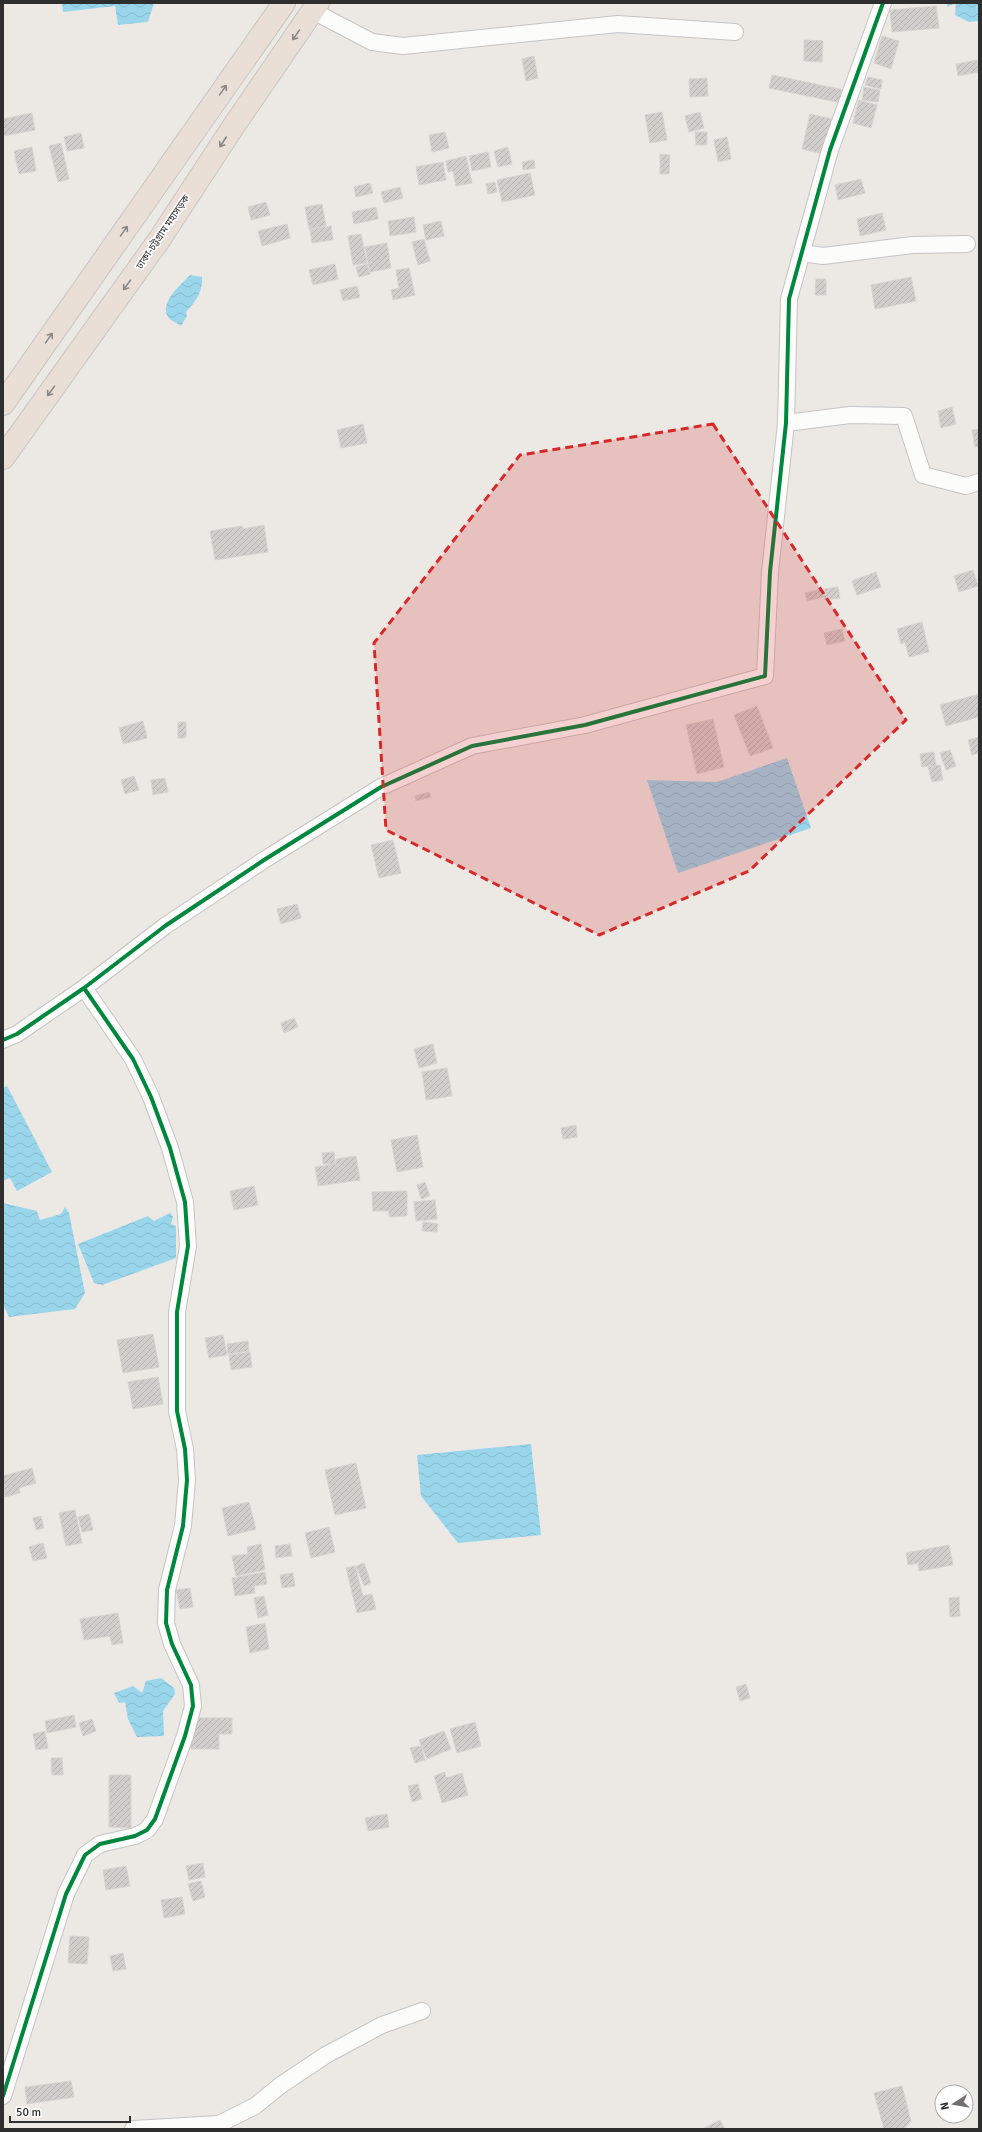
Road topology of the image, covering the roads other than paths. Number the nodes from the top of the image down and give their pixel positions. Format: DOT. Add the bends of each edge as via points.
graph roads {
  1 [pos="284,3"];
  2 [pos="883,3"];
  3 [pos="316,7"];
  4 [pos="735,32"];
  5 [pos="967,244"];
  6 [pos="802,254"];
  7 [pos="3,404"];
  8 [pos="786,423"];
  9 [pos="3,458"];
  10 [pos="979,482"];
  11 [pos="84,988"];
  12 [pos="3,1040"];
  13 [pos="422,2011"];
  14 [pos="3,2096"];
  15 [pos="133,2129"];
  7 -- 1 [label="highway, one-way"];
  2 -- 6 [label="street" via="830,150"];
  3 -- 4 [label="street" via="372,42 403,46 618,24"];
  3 -- 9 [label="highway, ঢাকা-চট্টগ্রাম মহাসড়ক, one-way" via="159,240"];
  5 -- 6 [label="street" via="913,245 823,256"];
  6 -- 8 [label="street" via="789,299"];
  8 -- 10 [label="street" via="850,415 904,416 923,475 966,486"];
  8 -- 11 [label="street" via="770,572 765,676 585,725 472,746 381,787 237,877 165,926"];
  11 -- 12 [label="street" via="17,1034"];
  11 -- 14 [label="street" via="133,1059 151,1097 170,1148 185,1202 188,1246 177,1312 177,1411 185,1449 187,1480 183,1526 167,1590 166,1623 172,1644 191,1686 193,1706 156,1819 147,1830 135,1836 100,1844 85,1855 66,1894"];
  13 -- 15 [label="street" via="382,2025 326,2055 255,2106 219,2124"];
}
